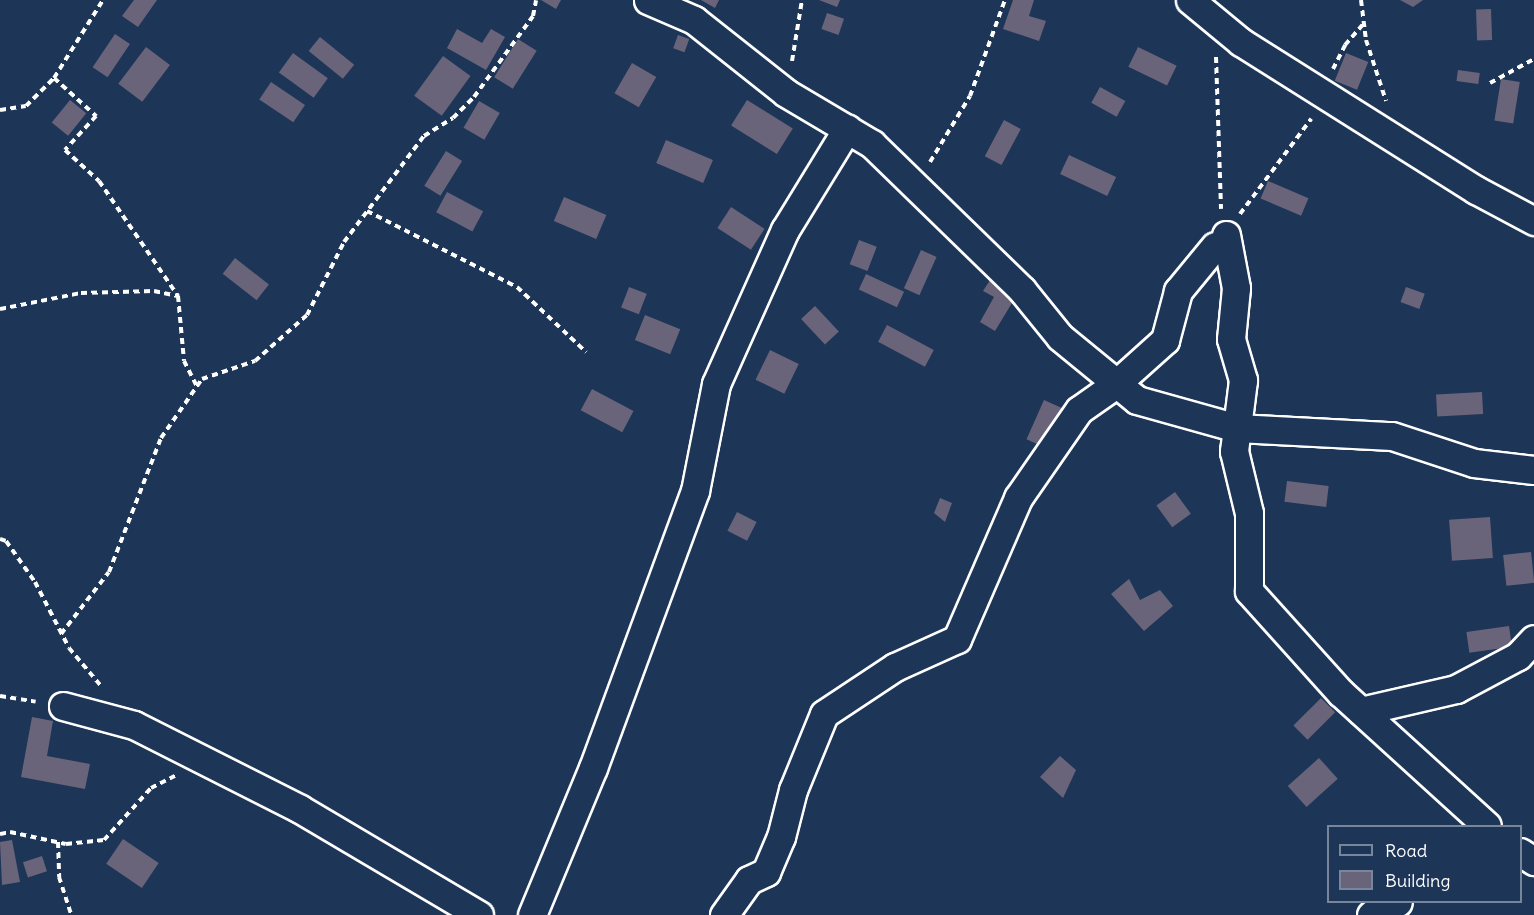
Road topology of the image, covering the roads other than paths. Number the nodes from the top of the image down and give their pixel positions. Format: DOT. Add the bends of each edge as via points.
graph roads {
  1 [pos="648,0"];
  2 [pos="1190,0"];
  3 [pos="847,129"];
  4 [pos="1534,221"];
  5 [pos="1116,384"];
  6 [pos="1237,428"];
  7 [pos="1534,470"];
  8 [pos="1534,639"];
  9 [pos="63,706"];
  10 [pos="1360,711"];
  11 [pos="1486,825"];
  12 [pos="1522,851"];
  13 [pos="1534,861"];
  14 [pos="1393,903"];
  15 [pos="479,915"];
  16 [pos="532,915"];
  17 [pos="724,915"];
  18 [pos="1371,915"];
  1 -- 3 [label="street" via="694,20 786,93"];
  2 -- 4 [label="street" via="1241,42 1476,190"];
  3 -- 5 [label="street" via="872,144 917,184 1022,290 1060,337"];
  3 -- 16 [label="street" via="785,230 716,384 695,491 593,768"];
  5 -- 6 [label="street" via="1137,400"];
  5 -- 6 [label="street" via="1165,340 1178,291 1220,240 1236,288 1231,339 1243,380"];
  5 -- 17 [label="street" via="1079,410 1018,498 957,639 895,667 824,714 766,872 749,880"];
  6 -- 7 [label="street" via="1392,436 1474,463"];
  6 -- 10 [label="street" via="1234,451 1249,513 1249,591"];
  8 -- 10 [label="street" via="1518,656 1456,689"];
  9 -- 15 [label="street" via="134,725 206,761 300,809"];
  10 -- 11 [label="street"];
  12 -- 13 [label="street"];
  14 -- 18 [label="street" via="1383,905"];
}
